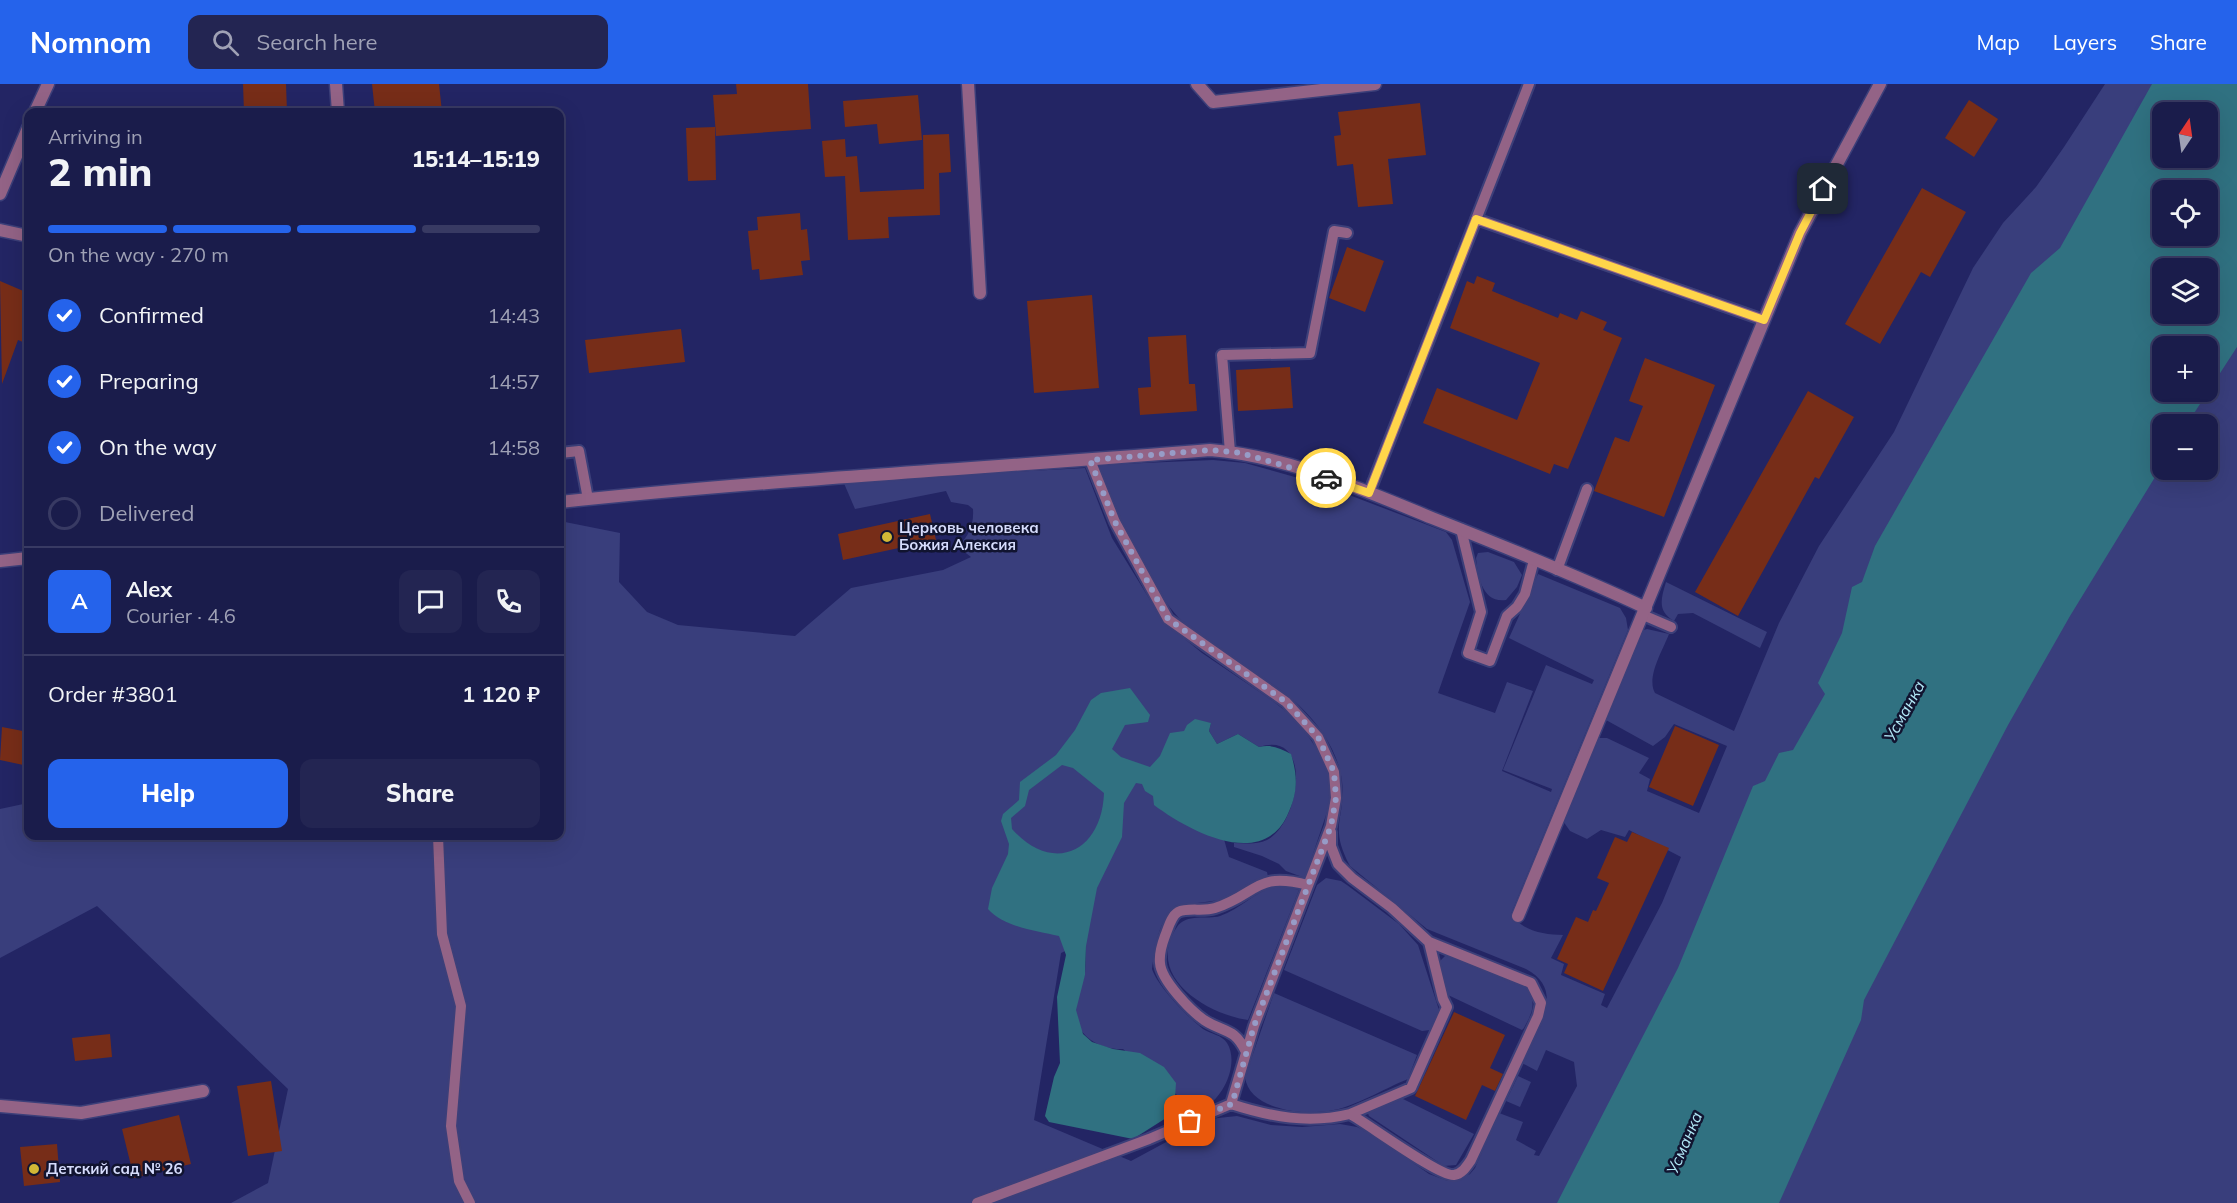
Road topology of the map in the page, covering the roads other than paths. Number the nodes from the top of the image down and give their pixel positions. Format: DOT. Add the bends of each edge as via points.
graph roads {
  1 [pos="48,84"];
  2 [pos="336,84"];
  3 [pos="968,84"];
  4 [pos="1197,84"];
  5 [pos="1375,84"];
  6 [pos="1529,84"];
  7 [pos="1880,84"];
  8 [pos="37,108"];
  9 [pos="338,108"];
  10 [pos="24,137"];
  11 [pos="0,194"];
  12 [pos="1476,219"];
  13 [pos="0,230"];
  14 [pos="1347,233"];
  15 [pos="24,235"];
  16 [pos="980,293"];
  17 [pos="1764,320"];
  18 [pos="1230,452"];
  19 [pos="564,453"];
  20 [pos="1090,460"];
  21 [pos="1587,489"];
  22 [pos="1369,493"];
  23 [pos="588,499"];
  24 [pos="564,502"];
  25 [pos="1461,530"];
  26 [pos="24,558"];
  27 [pos="1534,560"];
  28 [pos="0,561"];
  29 [pos="1557,570"];
  30 [pos="1644,611"];
  31 [pos="1671,627"];
  32 [pos="1331,826"];
  33 [pos="438,840"];
  34 [pos="1308,885"];
  35 [pos="1518,916"];
  36 [pos="1429,942"];
  37 [pos="1246,1052"];
  38 [pos="203,1091"];
  39 [pos="1232,1104"];
  40 [pos="0,1106"];
  41 [pos="1350,1114"];
  42 [pos="470,1203"];
  43 [pos="977,1203"];
  1 -- 8 [label="street"];
  2 -- 9 [label="street"];
  3 -- 16 [label="street"];
  4 -- 5 [label="street" via="1213,102"];
  6 -- 12 [label="lane"];
  7 -- 17 [label="street" via="1800,233"];
  10 -- 11 [label="street"];
  12 -- 17 [label="lane"];
  12 -- 22 [label="lane"];
  13 -- 15 [label="street"];
  14 -- 18 [label="lane" via="1334,231 1310,353 1222,355"];
  17 -- 30 [label="street"];
  18 -- 20 [label="street" via="1210,450"];
  18 -- 22 [label="street" via="1275,461"];
  19 -- 23 [label="lane" via="579,451"];
  20 -- 23 [label="street" via="710,486"];
  20 -- 32 [label="lane" via="1115,522 1168,619 1286,702 1318,737 1334,772 1336,798"];
  21 -- 29 [label="lane"];
  22 -- 25 [label="street"];
  23 -- 24 [label="street"];
  25 -- 27 [label="street"];
  25 -- 27 [label="lane" via="1481,612 1468,653 1490,661 1507,616 1522,601"];
  26 -- 28 [label="street"];
  27 -- 29 [label="street"];
  29 -- 30 [label="street"];
  30 -- 31 [label="lane"];
  30 -- 35 [label="street"];
  32 -- 34 [label="lane"];
  32 -- 36 [label="lane" via="1331,846 1338,864"];
  33 -- 42 [label="lane" via="442,934 461,1006 451,1126 459,1181"];
  34 -- 37 [label="lane"];
  34 -- 37 [label="lane" via="1277,879 1219,907 1180,911 1164,938 1162,973 1206,1021 1239,1037"];
  36 -- 41 [label="lane" via="1447,1007 1411,1088"];
  36 -- 41 [label="lane" via="1525,979 1538,994 1538,1016 1471,1160 1460,1173 1449,1175 1437,1170"];
  37 -- 39 [label="lane"];
  38 -- 40 [label="street" via="81,1113"];
  39 -- 41 [label="lane" via="1281,1117 1327,1120"];
  39 -- 43 [label="lane"];
}
